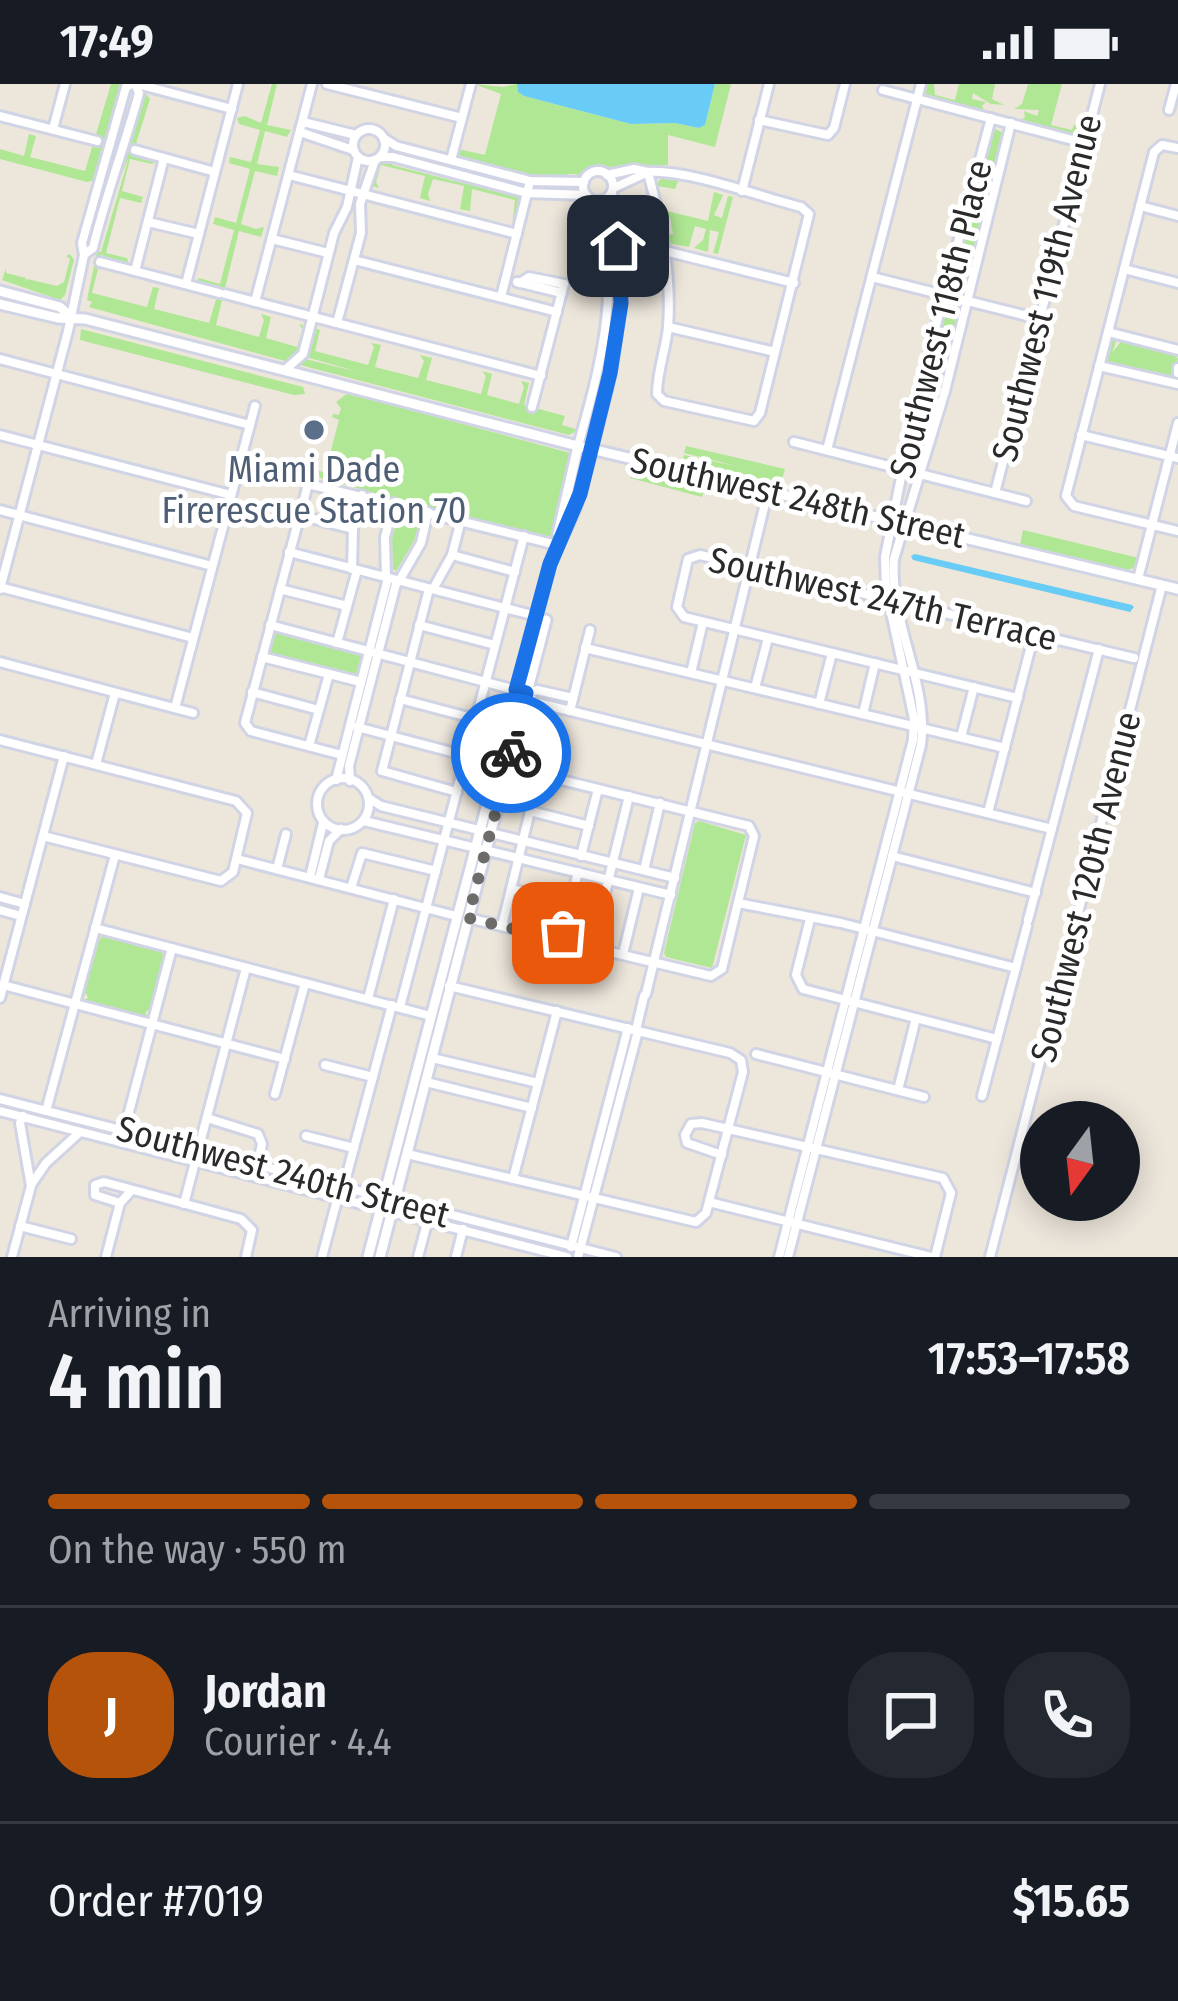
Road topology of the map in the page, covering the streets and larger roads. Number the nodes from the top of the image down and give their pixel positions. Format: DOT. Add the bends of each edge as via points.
graph roads {
  1 [pos="65,84"];
  2 [pos="135,84"];
  3 [pos="238,84"];
  4 [pos="312,84"];
  5 [pos="328,84"];
  6 [pos="471,84"];
  7 [pos="769,84"];
  8 [pos="845,84"];
  9 [pos="921,84"];
  10 [pos="1100,84"];
  11 [pos="1176,84"];
  12 [pos="169,88"];
  13 [pos="883,90"];
  14 [pos="917,100"];
  15 [pos="232,109"];
  16 [pos="1169,110"];
  17 [pos="0,116"];
  18 [pos="462,118"];
  19 [pos="992,118"];
  20 [pos="760,120"];
  21 [pos="1011,123"];
  22 [pos="301,128"];
  23 [pos="53,130"];
  24 [pos="356,135"];
  25 [pos="385,140"];
  26 [pos="98,141"];
  27 [pos="1084,142"];
  28 [pos="1178,148"];
  29 [pos="135,150"];
  30 [pos="356,154"];
  31 [pos="164,158"];
  32 [pos="378,159"];
  33 [pos="451,160"];
  34 [pos="215,172"];
  35 [pos="648,172"];
  36 [pos="289,175"];
  37 [pos="608,175"];
  38 [pos="530,181"];
  39 [pos="584,182"];
  40 [pos="612,190"];
  41 [pos="351,191"];
  42 [pos="742,191"];
  43 [pos="527,193"];
  44 [pos="363,194"];
  45 [pos="587,196"];
  46 [pos="1140,206"];
  47 [pos="1178,216"];
  48 [pos="148,221"];
  49 [pos="615,230"];
  50 [pos="200,234"];
  51 [pos="517,234"];
  52 [pos="271,239"];
  53 [pos="665,251"];
  54 [pos="328,253"];
  55 [pos="354,260"];
  56 [pos="612,261"];
  57 [pos="100,262"];
  58 [pos="1124,269"];
  59 [pos="135,271"];
  60 [pos="872,277"];
  61 [pos="505,279"];
  62 [pos="794,283"];
  63 [pos="1178,283"];
  64 [pos="186,284"];
  65 [pos="0,291"];
  66 [pos="946,296"];
  67 [pos="501,298"];
  68 [pos="965,300"];
  69 [pos="255,302"];
  70 [pos="0,304"];
  71 [pos="620,307"];
  72 [pos="557,312"];
  73 [pos="70,316"];
  74 [pos="313,317"];
  75 [pos="1039,319"];
  76 [pos="337,323"];
  77 [pos="668,327"];
  78 [pos="1108,332"];
  79 [pos="1178,350"];
  80 [pos="775,352"];
  81 [pos="0,359"];
  82 [pos="1099,365"];
  83 [pos="285,370"];
  84 [pos="56,374"];
  85 [pos="541,376"];
  86 [pos="1178,384"];
  87 [pos="255,406"];
  88 [pos="532,407"];
  89 [pos="1178,423"];
  90 [pos="250,425"];
  91 [pos="0,435"];
  92 [pos="1081,435"];
  93 [pos="794,442"];
  94 [pos="38,445"];
  95 [pos="578,446"];
  96 [pos="592,449"];
  97 [pos="827,450"];
  98 [pos="1174,457"];
  99 [pos="902,470"];
  100 [pos="920,474"];
  101 [pos="768,491"];
  102 [pos="995,493"];
  103 [pos="231,495"];
  104 [pos="362,495"];
  105 [pos="1026,501"];
  106 [pos="394,503"];
  107 [pos="0,510"];
  108 [pos="428,512"];
  109 [pos="299,515"];
  110 [pos="19,516"];
  111 [pos="461,520"];
  112 [pos="891,520"];
  113 [pos="906,523"];
  114 [pos="1151,525"];
  115 [pos="352,529"];
  116 [pos="1178,531"];
  117 [pos="524,536"];
  118 [pos="557,545"];
  119 [pos="289,552"];
  120 [pos="452,555"];
  121 [pos="212,566"];
  122 [pos="750,566"];
  123 [pos="354,569"];
  124 [pos="514,572"];
  125 [pos="393,579"];
  126 [pos="1138,579"];
  127 [pos="1162,585"];
  128 [pos="0,588"];
  129 [pos="280,589"];
  130 [pos="431,589"];
  131 [pos="1178,589"];
  132 [pos="893,600"];
  133 [pos="347,607"];
  134 [pos="505,609"];
  135 [pos="541,618"];
  136 [pos="703,622"];
  137 [pos="419,625"];
  138 [pos="270,626"];
  139 [pos="590,630"];
  140 [pos="735,630"];
  141 [pos="1034,634"];
  142 [pos="193,638"];
  143 [pos="768,638"];
  144 [pos="337,643"];
  145 [pos="495,645"];
  146 [pos="585,648"];
  147 [pos="1099,649"];
  148 [pos="371,652"];
  149 [pos="832,653"];
  150 [pos="262,657"];
  151 [pos="1134,658"];
  152 [pos="0,662"];
  153 [pos="410,662"];
  154 [pos="875,663"];
  155 [pos="908,672"];
  156 [pos="691,673"];
  157 [pos="329,674"];
  158 [pos="722,680"];
  159 [pos="361,682"];
  160 [pos="485,682"];
  161 [pos="974,687"];
  162 [pos="755,688"];
  163 [pos="521,691"];
  164 [pos="252,692"];
  165 [pos="115,693"];
  166 [pos="573,698"];
  167 [pos="1018,698"];
  168 [pos="400,699"];
  169 [pos="819,704"];
  170 [pos="175,708"];
  171 [pos="320,710"];
  172 [pos="570,711"];
  173 [pos="193,713"];
  174 [pos="862,714"];
  175 [pos="476,719"];
  176 [pos="354,727"];
  177 [pos="918,727"];
  178 [pos="391,736"];
  179 [pos="961,737"];
  180 [pos="0,740"];
  181 [pos="707,744"];
  182 [pos="309,746"];
  183 [pos="1005,748"];
  184 [pos="342,755"];
  185 [pos="64,756"];
  186 [pos="466,756"];
  187 [pos="96,764"];
  188 [pos="502,765"];
  189 [pos="539,774"];
  190 [pos="336,780"];
  191 [pos="350,781"];
  192 [pos="598,788"];
  193 [pos="905,791"];
  194 [pos="457,792"];
  195 [pos="629,796"];
  196 [pos="370,799"];
  197 [pos="660,803"];
  198 [pos="530,811"];
  199 [pos="691,811"];
  200 [pos="988,813"];
  201 [pos="323,821"];
  202 [pos="364,821"];
  203 [pos="448,824"];
  204 [pos="589,826"];
  205 [pos="341,829"];
  206 [pos="1052,830"];
  207 [pos="286,834"];
  208 [pos="483,834"];
  209 [pos="43,836"];
  210 [pos="444,839"];
  211 [pos="523,841"];
  212 [pos="479,850"];
  213 [pos="115,855"];
  214 [pos="581,856"];
  215 [pos="892,856"];
  216 [pos="236,859"];
  217 [pos="518,860"];
  218 [pos="613,863"];
  219 [pos="277,869"];
  220 [pos="436,871"];
  221 [pos="644,871"];
  222 [pos="578,872"];
  223 [pos="314,878"];
  224 [pos="675,878"];
  225 [pos="609,880"];
  226 [pos="351,888"];
  227 [pos="639,888"];
  228 [pos="511,889"];
  229 [pos="1036,893"];
  230 [pos="671,896"];
  231 [pos="0,897"];
  232 [pos="394,899"];
  233 [pos="570,903"];
  234 [pos="738,903"];
  235 [pos="25,904"];
  236 [pos="426,908"];
  237 [pos="0,910"];
  238 [pos="21,916"];
  239 [pos="462,917"];
  240 [pos="810,919"];
  241 [pos="502,926"];
  242 [pos="95,928"];
  243 [pos="869,930"];
  244 [pos="561,940"];
  245 [pos="592,947"];
  246 [pos="172,948"];
  247 [pos="623,954"];
  248 [pos="654,962"];
  249 [pos="245,968"];
  250 [pos="1016,968"];
  251 [pos="305,983"];
  252 [pos="3,985"];
  253 [pos="445,985"];
  254 [pos="0,998"];
  255 [pos="368,999"];
  256 [pos="850,1001"];
  257 [pos="75,1003"];
  258 [pos="396,1006"];
  259 [pos="557,1011"];
  260 [pos="431,1016"];
  261 [pos="916,1018"];
  262 [pos="153,1024"];
  263 [pos="634,1030"];
  264 [pos="998,1039"];
  265 [pos="226,1043"];
  266 [pos="756,1054"];
  267 [pos="432,1058"];
  268 [pos="285,1059"];
  269 [pos="325,1065"];
  270 [pos="831,1072"];
  271 [pos="373,1077"];
  272 [pos="426,1082"];
  273 [pos="538,1083"];
  274 [pos="898,1090"];
  275 [pos="275,1094"];
  276 [pos="982,1096"];
  277 [pos="924,1097"];
  278 [pos="0,1099"];
  279 [pos="33,1108"];
  280 [pos="532,1108"];
  281 [pos="0,1112"];
  282 [pos="46,1112"];
  283 [pos="22,1117"];
  284 [pos="207,1118"];
  285 [pos="89,1122"];
  286 [pos="728,1129"];
  287 [pos="124,1131"];
  288 [pos="83,1133"];
  289 [pos="305,1136"];
  290 [pos="812,1146"];
  291 [pos="354,1148"];
  292 [pos="198,1151"];
  293 [pos="407,1154"];
  294 [pos="722,1155"];
  295 [pos="195,1162"];
  296 [pos="30,1164"];
  297 [pos="257,1166"];
  298 [pos="43,1167"];
  299 [pos="513,1179"];
  300 [pos="31,1186"];
  301 [pos="343,1189"];
  302 [pos="133,1190"];
  303 [pos="589,1197"];
  304 [pos="338,1200"];
  305 [pos="709,1202"];
  306 [pos="120,1203"];
  307 [pos="184,1204"];
  308 [pos="387,1206"];
  309 [pos="466,1220"];
  310 [pos="793,1222"];
  311 [pos="427,1223"];
  312 [pos="20,1226"];
  313 [pos="463,1231"];
  314 [pos="70,1239"];
  315 [pos="573,1253"];
  316 [pos="12,1257"];
  317 [pos="106,1257"];
  318 [pos="246,1257"];
  319 [pos="322,1257"];
  320 [pos="368,1257"];
  321 [pos="380,1257"];
  322 [pos="418,1257"];
  323 [pos="456,1257"];
  324 [pos="616,1257"];
  325 [pos="783,1257"];
  326 [pos="933,1257"];
  327 [pos="990,1257"];
  1 -- 23 [label="street"];
  2 -- 12 [label="street"];
  2 -- 73 [label="street" via="140,93"];
  3 -- 15 [label="street"];
  4 -- 22 [label="street"];
  5 -- 18 [label="street"];
  6 -- 18 [label="street"];
  7 -- 20 [label="street"];
  8 -- 20 [label="street" via="828,135"];
  9 -- 14 [label="street"];
  10 -- 27 [label="street, Southwest 119th Avenue"];
  11 -- 16 [label="street"];
  12 -- 15 [label="street"];
  13 -- 14 [label="street"];
  14 -- 19 [label="street"];
  14 -- 60 [label="street"];
  15 -- 34 [label="street"];
  17 -- 23 [label="street"];
  18 -- 33 [label="street"];
  19 -- 21 [label="street"];
  19 -- 66 [label="street, Southwest 118th Place"];
  20 -- 42 [label="street"];
  21 -- 27 [label="street"];
  21 -- 68 [label="street, Southwest 118th Place"];
  22 -- 24 [label="street"];
  22 -- 30 [label="street"];
  22 -- 36 [label="street"];
  23 -- 26 [label="street"];
  24 -- 25 [label="street" via="370,129"];
  24 -- 30 [label="street"];
  25 -- 32 [label="street"];
  25 -- 33 [label="street"];
  27 -- 75 [label="street, Southwest 119th Avenue"];
  28 -- 46 [label="street" via="1156,148"];
  29 -- 31 [label="street"];
  30 -- 32 [label="street"];
  30 -- 41 [label="street"];
  31 -- 34 [label="street"];
  31 -- 48 [label="street"];
  32 -- 43 [label="street"];
  32 -- 44 [label="street"];
  33 -- 38 [label="street"];
  34 -- 50 [label="street"];
  35 -- 37 [label="street"];
  35 -- 40 [label="street"];
  35 -- 42 [label="street"];
  35 -- 53 [label="street"];
  36 -- 41 [label="street"];
  36 -- 52 [label="street"];
  37 -- 39 [label="street" via="593,172"];
  37 -- 40 [label="street"];
  38 -- 39 [label="street"];
  38 -- 43 [label="street"];
  39 -- 45 [label="street"];
  40 -- 45 [label="street" via="602,200"];
  40 -- 49 [label="street"];
  41 -- 44 [label="street"];
  41 -- 54 [label="street"];
  42 -- 62 [label="street" via="806,211"];
  43 -- 45 [label="street"];
  43 -- 51 [label="street"];
  44 -- 51 [label="street"];
  44 -- 55 [label="street"];
  45 -- 56 [label="street"];
  46 -- 47 [label="street"];
  46 -- 58 [label="street"];
  48 -- 50 [label="street"];
  48 -- 59 [label="street"];
  49 -- 56 [label="street"];
  49 -- 71 [label="street"];
  50 -- 64 [label="street"];
  51 -- 61 [label="street"];
  52 -- 54 [label="street"];
  52 -- 69 [label="street"];
  53 -- 62 [label="street"];
  53 -- 77 [label="street"];
  54 -- 74 [label="street"];
  55 -- 67 [label="street"];
  55 -- 76 [label="street"];
  56 -- 71 [label="street"];
  56 -- 95 [label="street" via="605,344"];
  57 -- 59 [label="street"];
  58 -- 63 [label="street"];
  58 -- 78 [label="street"];
  59 -- 64 [label="street"];
  60 -- 66 [label="street"];
  60 -- 97 [label="street"];
  61 -- 67 [label="street"];
  61 -- 72 [label="street" via="565,284"];
  62 -- 80 [label="street"];
  64 -- 69 [label="street"];
  65 -- 73 [label="street, Southwest 248th Street"];
  66 -- 68 [label="street"];
  66 -- 99 [label="street, Southwest 118th Place"];
  67 -- 72 [label="street"];
  68 -- 75 [label="street"];
  68 -- 100 [label="street, Southwest 118th Place"];
  69 -- 74 [label="street"];
  70 -- 73 [label="street, Southwest 248th Street"];
  71 -- 96 [label="street"];
  72 -- 85 [label="street"];
  73 -- 83 [label="street, Southwest 248th Street"];
  73 -- 84 [label="street"];
  74 -- 76 [label="street"];
  74 -- 83 [label="street" via="303,355"];
  75 -- 102 [label="street, Southwest 119th Avenue"];
  76 -- 85 [label="street"];
  77 -- 80 [label="street"];
  77 -- 80 [label="street" via="658,395 746,422 756,420"];
  78 -- 79 [label="street"];
  78 -- 82 [label="street"];
  81 -- 84 [label="street"];
  82 -- 86 [label="street"];
  82 -- 92 [label="street"];
  83 -- 95 [label="street, Southwest 248th Street"];
  84 -- 90 [label="street"];
  84 -- 94 [label="street"];
  85 -- 88 [label="street"];
  87 -- 90 [label="street"];
  89 -- 98 [label="street"];
  90 -- 103 [label="street"];
  91 -- 94 [label="street"];
  92 -- 98 [label="street"];
  92 -- 114 [label="street" via="1066,499"];
  93 -- 97 [label="street"];
  94 -- 103 [label="street"];
  94 -- 110 [label="street"];
  95 -- 96 [label="street, Southwest 248th Street"];
  95 -- 118 [label="street"];
  96 -- 101 [label="street, Southwest 248th Street"];
  96 -- 118 [label="street"];
  97 -- 99 [label="street"];
  98 -- 114 [label="street"];
  99 -- 100 [label="street"];
  99 -- 112 [label="street, Southwest 118th Place"];
  100 -- 102 [label="street"];
  100 -- 113 [label="street, Southwest 118th Place"];
  101 -- 112 [label="street, Southwest 248th Street"];
  101 -- 122 [label="street"];
  102 -- 105 [label="street"];
  103 -- 121 [label="street"];
  104 -- 106 [label="street"];
  104 -- 109 [label="street" via="310,483"];
  104 -- 115 [label="street"];
  106 -- 108 [label="street"];
  106 -- 125 [label="street" via="385,537"];
  107 -- 110 [label="street"];
  108 -- 111 [label="street"];
  108 -- 125 [label="street" via="421,543"];
  109 -- 115 [label="street"];
  109 -- 119 [label="street"];
  110 -- 121 [label="street"];
  110 -- 128 [label="street"];
  111 -- 117 [label="street"];
  111 -- 120 [label="street"];
  112 -- 113 [label="street, Southwest 248th Street"];
  112 -- 132 [label="street, Southwest 118th Place" via="884,569"];
  113 -- 126 [label="street, Southwest 248th Street"];
  113 -- 132 [label="street, Southwest 118th Place"];
  114 -- 116 [label="street"];
  114 -- 126 [label="street"];
  115 -- 123 [label="street"];
  117 -- 118 [label="street"];
  117 -- 124 [label="street"];
  118 -- 135 [label="street"];
  119 -- 123 [label="street"];
  119 -- 129 [label="street"];
  120 -- 124 [label="street"];
  120 -- 130 [label="street"];
  121 -- 142 [label="street"];
  122 -- 132 [label="street, Southwest 247th Terrace"];
  122 -- 136 [label="street, Southwest 247th Terrace" via="691,556 677,605 679,614"];
  122 -- 140 [label="street"];
  123 -- 125 [label="street"];
  123 -- 133 [label="street"];
  124 -- 134 [label="street"];
  125 -- 130 [label="street"];
  125 -- 148 [label="street"];
  126 -- 127 [label="street, Southwest 248th Street"];
  127 -- 131 [label="street, Southwest 248th Street"];
  127 -- 327 [label="street, Southwest 120th Avenue"];
  128 -- 142 [label="street"];
  129 -- 133 [label="street"];
  129 -- 138 [label="street"];
  130 -- 134 [label="street"];
  130 -- 137 [label="street"];
  132 -- 141 [label="street, Southwest 247th Terrace"];
  132 -- 155 [label="street"];
  133 -- 144 [label="street"];
  134 -- 135 [label="street"];
  134 -- 145 [label="street"];
  135 -- 163 [label="street"];
  136 -- 140 [label="street"];
  136 -- 156 [label="street"];
  137 -- 145 [label="street"];
  137 -- 153 [label="street"];
  138 -- 144 [label="street"];
  138 -- 150 [label="street"];
  139 -- 146 [label="street"];
  140 -- 143 [label="street"];
  140 -- 158 [label="street"];
  141 -- 147 [label="street, Southwest 247th Terrace"];
  141 -- 167 [label="street"];
  142 -- 170 [label="street"];
  143 -- 149 [label="street"];
  143 -- 162 [label="street"];
  144 -- 148 [label="street"];
  145 -- 160 [label="street"];
  146 -- 156 [label="street"];
  146 -- 166 [label="street"];
  147 -- 151 [label="street, Southwest 247th Terrace"];
  147 -- 206 [label="street"];
  148 -- 153 [label="street"];
  148 -- 159 [label="street"];
  148 -- 176 [label="street"];
  149 -- 154 [label="street"];
  149 -- 169 [label="street"];
  150 -- 157 [label="street"];
  150 -- 164 [label="street"];
  152 -- 165 [label="street"];
  153 -- 160 [label="street"];
  153 -- 168 [label="street"];
  154 -- 155 [label="street"];
  154 -- 174 [label="street"];
  155 -- 161 [label="street"];
  155 -- 177 [label="street"];
  156 -- 158 [label="street"];
  157 -- 159 [label="street"];
  157 -- 171 [label="street"];
  158 -- 162 [label="street"];
  158 -- 181 [label="street"];
  159 -- 176 [label="street"];
  160 -- 163 [label="street"];
  160 -- 175 [label="street"];
  161 -- 167 [label="street"];
  161 -- 179 [label="street"];
  162 -- 169 [label="street"];
  163 -- 166 [label="street"];
  163 -- 172 [label="street"];
  163 -- 188 [label="street"];
  164 -- 171 [label="street"];
  164 -- 182 [label="street" via="245,725 251,731"];
  165 -- 170 [label="street"];
  165 -- 187 [label="street"];
  166 -- 172 [label="street"];
  167 -- 183 [label="street"];
  168 -- 175 [label="street"];
  168 -- 178 [label="street"];
  169 -- 174 [label="street"];
  170 -- 173 [label="street"];
  171 -- 182 [label="street"];
  172 -- 181 [label="street"];
  174 -- 177 [label="street"];
  175 -- 186 [label="street"];
  176 -- 178 [label="street"];
  176 -- 184 [label="street"];
  176 -- 191 [label="street"];
  177 -- 179 [label="street"];
  177 -- 193 [label="street"];
  178 -- 186 [label="street"];
  178 -- 194 [label="street" via="384,773"];
  179 -- 183 [label="street"];
  180 -- 185 [label="street"];
  181 -- 193 [label="street"];
  181 -- 199 [label="street"];
  182 -- 184 [label="street"];
  183 -- 200 [label="street"];
  184 -- 190 [label="street"];
  185 -- 187 [label="street"];
  185 -- 209 [label="street"];
  186 -- 188 [label="street"];
  186 -- 194 [label="street"];
  187 -- 216 [label="street" via="236,801 246,822"];
  188 -- 189 [label="street"];
  188 -- 208 [label="street"];
  189 -- 192 [label="street"];
  189 -- 198 [label="street"];
  190 -- 191 [label="street"];
  190 -- 201 [label="street" via="315,798"];
  191 -- 196 [label="street"];
  192 -- 195 [label="street"];
  192 -- 204 [label="street"];
  193 -- 200 [label="street"];
  193 -- 215 [label="street"];
  193 -- 243 [label="street"];
  194 -- 203 [label="street"];
  195 -- 197 [label="street"];
  195 -- 218 [label="street"];
  196 -- 202 [label="street"];
  196 -- 203 [label="street"];
  197 -- 199 [label="street"];
  197 -- 221 [label="street"];
  198 -- 204 [label="street"];
  198 -- 211 [label="street"];
  199 -- 224 [label="street"];
  199 -- 234 [label="street" via="749,826 754,836"];
  200 -- 206 [label="street"];
  201 -- 205 [label="street"];
  201 -- 223 [label="street"];
  202 -- 205 [label="street"];
  202 -- 210 [label="street"];
  203 -- 208 [label="street"];
  203 -- 210 [label="street"];
  204 -- 214 [label="street"];
  205 -- 223 [label="street"];
  206 -- 229 [label="street"];
  207 -- 219 [label="street"];
  208 -- 211 [label="street"];
  208 -- 212 [label="street"];
  209 -- 213 [label="street"];
  209 -- 235 [label="street"];
  210 -- 212 [label="street"];
  210 -- 220 [label="street"];
  211 -- 214 [label="street"];
  211 -- 217 [label="street"];
  212 -- 217 [label="street"];
  212 -- 239 [label="street"];
  213 -- 216 [label="street" via="224,881"];
  213 -- 242 [label="street"];
  214 -- 218 [label="street"];
  215 -- 229 [label="street"];
  215 -- 243 [label="street"];
  216 -- 219 [label="street"];
  217 -- 222 [label="street"];
  217 -- 228 [label="street"];
  218 -- 221 [label="street"];
  218 -- 225 [label="street"];
  219 -- 223 [label="street"];
  220 -- 226 [label="street" via="362,853"];
  220 -- 236 [label="street"];
  221 -- 224 [label="street"];
  222 -- 225 [label="street"];
  222 -- 233 [label="street"];
  223 -- 226 [label="street"];
  224 -- 230 [label="street"];
  225 -- 227 [label="street"];
  225 -- 245 [label="street"];
  226 -- 232 [label="street"];
  227 -- 230 [label="street"];
  227 -- 247 [label="street"];
  228 -- 233 [label="street"];
  228 -- 241 [label="street"];
  229 -- 250 [label="street"];
  230 -- 248 [label="street"];
  231 -- 235 [label="street"];
  232 -- 236 [label="street"];
  232 -- 255 [label="street"];
  233 -- 244 [label="street"];
  234 -- 240 [label="street"];
  234 -- 248 [label="street" via="717,974"];
  235 -- 238 [label="street"];
  236 -- 239 [label="street"];
  236 -- 258 [label="street"];
  237 -- 238 [label="street"];
  238 -- 252 [label="street"];
  239 -- 241 [label="street"];
  239 -- 253 [label="street"];
  240 -- 243 [label="street"];
  240 -- 256 [label="street" via="797,982"];
  241 -- 244 [label="street"];
  242 -- 246 [label="street"];
  242 -- 257 [label="street"];
  243 -- 250 [label="street"];
  243 -- 256 [label="street"];
  244 -- 245 [label="street"];
  245 -- 247 [label="street"];
  246 -- 249 [label="street"];
  246 -- 262 [label="street"];
  247 -- 248 [label="street"];
  248 -- 263 [label="street"];
  249 -- 251 [label="street"];
  249 -- 265 [label="street"];
  250 -- 264 [label="street"];
  251 -- 255 [label="street"];
  251 -- 268 [label="street"];
  252 -- 254 [label="street"];
  252 -- 257 [label="street"];
  253 -- 259 [label="street"];
  253 -- 260 [label="street"];
  253 -- 267 [label="street"];
  255 -- 258 [label="street"];
  256 -- 261 [label="street"];
  256 -- 270 [label="street"];
  256 -- 270 [label="street"];
  257 -- 262 [label="street"];
  257 -- 282 [label="street"];
  258 -- 260 [label="street"];
  258 -- 271 [label="street"];
  259 -- 263 [label="street"];
  259 -- 273 [label="street"];
  260 -- 308 [label="street"];
  261 -- 264 [label="street"];
  261 -- 274 [label="street"];
  262 -- 265 [label="street"];
  262 -- 287 [label="street"];
  263 -- 286 [label="street" via="740,1059"];
  263 -- 303 [label="street"];
  264 -- 276 [label="street"];
  265 -- 268 [label="street"];
  265 -- 284 [label="street"];
  266 -- 270 [label="street"];
  267 -- 272 [label="street"];
  267 -- 273 [label="street"];
  268 -- 275 [label="street"];
  269 -- 271 [label="street"];
  270 -- 274 [label="street"];
  270 -- 290 [label="street"];
  271 -- 291 [label="street"];
  272 -- 280 [label="street"];
  272 -- 293 [label="street"];
  273 -- 280 [label="street"];
  274 -- 277 [label="street"];
  278 -- 279 [label="street, Southwest 240th Street"];
  279 -- 282 [label="street, Southwest 240th Street"];
  279 -- 283 [label="street"];
  280 -- 299 [label="street"];
  281 -- 283 [label="street, Southwest 240th Street"];
  282 -- 285 [label="street, Southwest 240th Street"];
  283 -- 288 [label="street, Southwest 240th Street"];
  283 -- 296 [label="street"];
  284 -- 292 [label="street"];
  284 -- 297 [label="street" via="252,1130 262,1142"];
  285 -- 287 [label="street, Southwest 240th Street"];
  285 -- 288 [label="street, Southwest 240th Street"];
  286 -- 290 [label="street"];
  286 -- 294 [label="street"];
  286 -- 294 [label="street" via="695,1122 685,1135 688,1144"];
  287 -- 292 [label="street, Southwest 240th Street"];
  288 -- 295 [label="street, Southwest 240th Street"];
  288 -- 298 [label="street"];
  289 -- 291 [label="street"];
  290 -- 310 [label="street"];
  290 -- 326 [label="street" via="946,1179 951,1196"];
  291 -- 301 [label="street"];
  292 -- 295 [label="street"];
  292 -- 297 [label="street, Southwest 240th Street"];
  293 -- 299 [label="street"];
  293 -- 308 [label="street"];
  294 -- 305 [label="street"];
  295 -- 304 [label="street, Southwest 240th Street"];
  295 -- 307 [label="street"];
  296 -- 298 [label="street"];
  296 -- 300 [label="street"];
  297 -- 301 [label="street, Southwest 240th Street"];
  298 -- 300 [label="street"];
  299 -- 303 [label="street"];
  300 -- 312 [label="street"];
  301 -- 308 [label="street, Southwest 240th Street"];
  302 -- 306 [label="street"];
  302 -- 306 [label="street" via="97,1184 95,1195"];
  302 -- 307 [label="street"];
  303 -- 305 [label="street" via="698,1222"];
  303 -- 315 [label="street"];
  304 -- 308 [label="street, Southwest 240th Street"];
  304 -- 319 [label="street"];
  305 -- 310 [label="street"];
  306 -- 317 [label="street"];
  307 -- 318 [label="street" via="251,1227"];
  308 -- 309 [label="street, Southwest 240th Street"];
  308 -- 311 [label="street, Southwest 240th Street"];
  308 -- 320 [label="street"];
  308 -- 321 [label="street"];
  309 -- 313 [label="street"];
  309 -- 315 [label="street, Southwest 240th Street"];
  310 -- 325 [label="street"];
  310 -- 326 [label="street"];
  311 -- 313 [label="street, Southwest 240th Street"];
  311 -- 322 [label="street"];
  312 -- 314 [label="street"];
  312 -- 316 [label="street"];
  313 -- 315 [label="street, Southwest 240th Street"];
  313 -- 323 [label="street"];
  315 -- 324 [label="street, Southwest 240th Street"];
}
